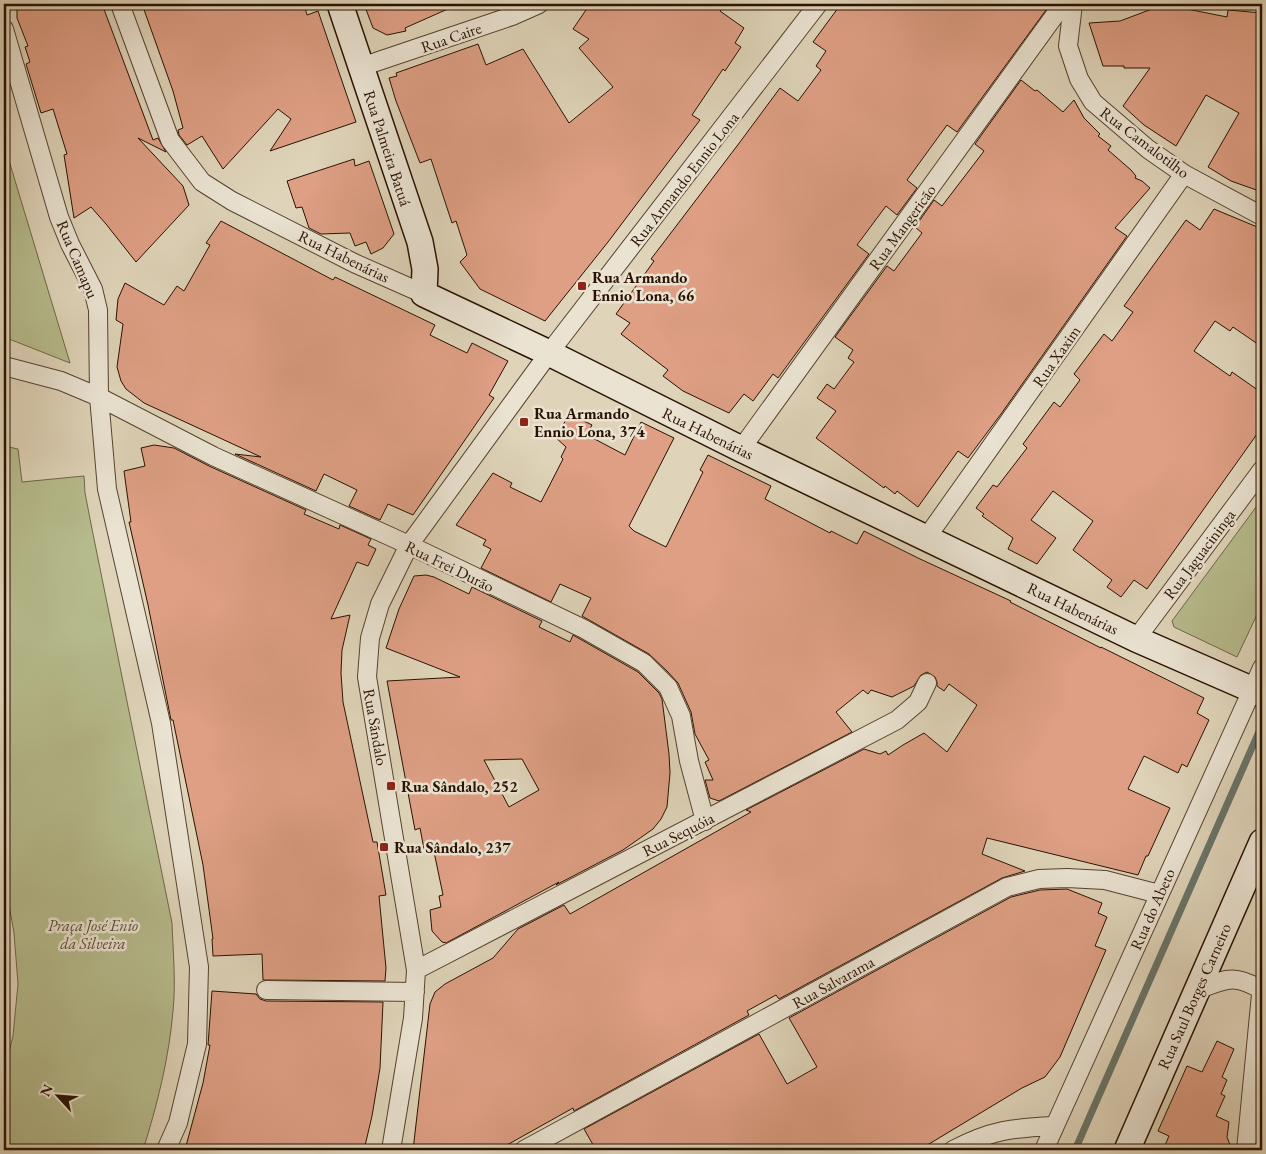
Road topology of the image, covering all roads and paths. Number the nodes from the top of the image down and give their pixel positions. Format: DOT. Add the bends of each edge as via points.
graph roads {
  1 [pos="120,4"];
  2 [pos="340,4"];
  3 [pos="540,4"];
  4 [pos="818,4"];
  5 [pos="1063,4"];
  6 [pos="1073,4"];
  7 [pos="4,29"];
  8 [pos="361,67"];
  9 [pos="1184,174"];
  10 [pos="1262,216"];
  11 [pos="424,294"];
  12 [pos="549,353"];
  13 [pos="4,366"];
  14 [pos="99,397"];
  15 [pos="741,449"];
  16 [pos="1262,470"];
  17 [pos="927,537"];
  18 [pos="409,545"];
  19 [pos="1136,639"];
  20 [pos="927,683"];
  21 [pos="1259,684"];
  22 [pos="705,821"];
  23 [pos="1262,842"];
  24 [pos="1159,894"];
  25 [pos="416,970"];
  26 [pos="1262,984"];
  27 [pos="266,990"];
  28 [pos="1197,990"];
  29 [pos="1262,990"];
  30 [pos="415,992"];
  31 [pos="1054,1126"];
  32 [pos="166,1150"];
  33 [pos="391,1150"];
  34 [pos="524,1150"];
  35 [pos="953,1150"];
  36 [pos="1044,1150"];
  37 [pos="1127,1150"];
  38 [pos="1246,1150"];
  1 -- 11 [label="street, Rua Habenárias" via="170,140 202,182 232,201 354,263"];
  2 -- 8 [label="street, Rua Palmeira Batuá"];
  3 -- 8 [label="street, Rua Caire"];
  4 -- 12 [label="street, Rua Armando Ennio Lona"];
  5 -- 15 [label="street, Rua Mangericão"];
  6 -- 9 [label="street, Rua Camalotilho" via="1068,46 1079,79 1093,102 1148,149"];
  7 -- 14 [label="street, Rua Camapu" via="59,217 93,289 98,310"];
  8 -- 11 [label="street, Rua Palmeira Batuá" via="420,242 425,270"];
  9 -- 10 [label="street, Rua Camalotilho"];
  9 -- 17 [label="street, Rua Xaxim"];
  11 -- 12 [label="street, Rua Habenárias"];
  12 -- 15 [label="street, Rua Habenárias"];
  12 -- 18 [label="street, Rua Sãndalo"];
  13 -- 14 [label="street" via="62,381"];
  14 -- 18 [label="street, Rua Frei Durão" via="213,456"];
  14 -- 32 [label="street" via="107,489 161,723 199,967 197,1044 178,1124"];
  15 -- 17 [label="street, Rua Habenárias"];
  16 -- 19 [label="street, Rua Jaguacininga"];
  17 -- 19 [label="street, Rua Habenárias"];
  18 -- 22 [label="street, Rua Frei Durão" via="584,629 644,663 668,687 681,716"];
  18 -- 25 [label="street, Rua Sãndalo" via="380,604 370,638 367,677"];
  19 -- 21 [label="street, Rua Habenárias"];
  20 -- 22 [label="street, Rua Sequóia" via="918,702 897,720"];
  21 -- 24 [label="street, Rua do Abeto"];
  22 -- 25 [label="street, Rua Sequóia"];
  23 -- 28 [label="street, Rua Saul Borges Carneiro"];
  24 -- 31 [label="street, Rua do Abeto"];
  24 -- 34 [label="street, Rua Salvarama" via="1105,880 1067,878 1039,879 1007,887"];
  25 -- 30 [label="street, Rua Sãndalo"];
  26 -- 29 [label="street"];
  27 -- 30 [label="street"];
  28 -- 29 [label="street" via="1231,978 1246,981"];
  28 -- 37 [label="street, Rua Saul Borges Carneiro"];
  29 -- 38 [label="street"];
  30 -- 33 [label="street, Rua Sãndalo"];
  31 -- 35 [label="street" via="994,1132"];
  31 -- 36 [label="street, Rua do Abeto"];
}
